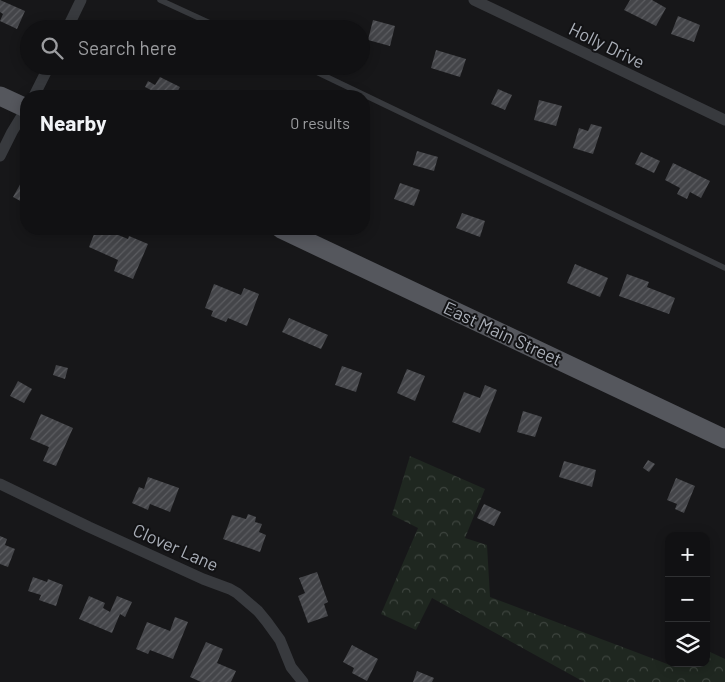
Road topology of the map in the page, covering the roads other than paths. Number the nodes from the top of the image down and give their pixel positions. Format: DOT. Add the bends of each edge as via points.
graph roads {
  1 [pos="81,0"];
  2 [pos="160,0"];
  3 [pos="474,0"];
  4 [pos="71,20"];
  5 [pos="203,20"];
  6 [pos="44,75"];
  7 [pos="323,75"];
  8 [pos="37,90"];
  9 [pos="354,90"];
  10 [pos="0,96"];
  11 [pos="370,98"];
  12 [pos="20,106"];
  13 [pos="20,119"];
  14 [pos="725,120"];
  15 [pos="0,156"];
  16 [pos="294,235"];
  17 [pos="725,268"];
  18 [pos="725,439"];
  19 [pos="0,484"];
  20 [pos="303,682"];
  1 -- 4 [label="street"];
  2 -- 5 [label="lane"];
  3 -- 14 [label="street, Holly Drive"];
  6 -- 8 [label="street"];
  7 -- 9 [label="lane"];
  10 -- 12 [label="main road"];
  11 -- 17 [label="lane"];
  13 -- 15 [label="street"];
  16 -- 18 [label="main road, East Main Street"];
  19 -- 20 [label="street, Clover Lane" via="237,593 268,622"];
}
